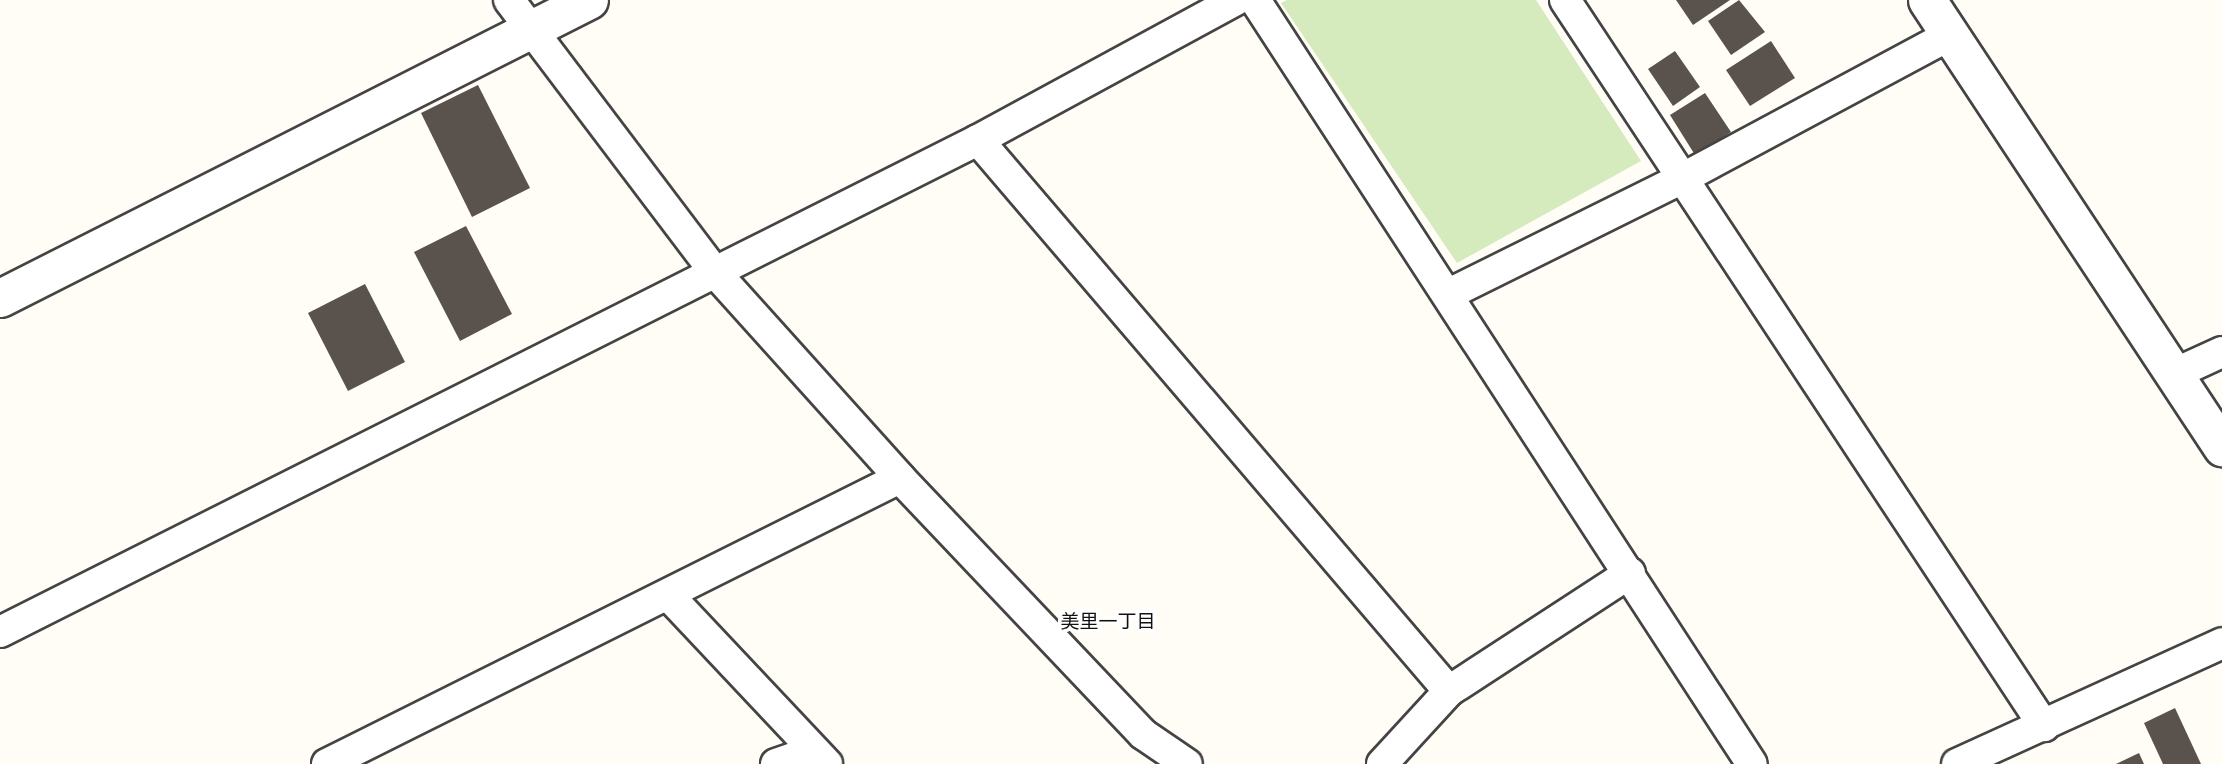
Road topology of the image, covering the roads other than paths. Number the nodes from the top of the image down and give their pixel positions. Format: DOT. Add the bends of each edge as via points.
graph roads {
  1 [pos="509,0"];
  2 [pos="589,0"];
  3 [pos="1236,0"];
  4 [pos="1255,0"];
  5 [pos="1565,0"];
  6 [pos="1927,0"];
  7 [pos="531,30"];
  8 [pos="1950,35"];
  9 [pos="978,140"];
  10 [pos="1685,177"];
  11 [pos="713,270"];
  12 [pos="1449,294"];
  13 [pos="0,298"];
  14 [pos="2222,352"];
  15 [pos="2174,374"];
  16 [pos="2222,447"];
  17 [pos="900,478"];
  18 [pos="1630,573"];
  19 [pos="668,595"];
  20 [pos="0,632"];
  21 [pos="2222,643"];
  22 [pos="1449,691"];
  23 [pos="2044,726"];
  24 [pos="820,757"];
  25 [pos="327,764"];
  26 [pos="776,764"];
  27 [pos="1186,764"];
  28 [pos="1382,764"];
  29 [pos="1752,764"];
  30 [pos="1957,764"];
  1 -- 7 [label="street"];
  2 -- 7 [label="street"];
  3 -- 9 [label="street"];
  4 -- 12 [label="street"];
  5 -- 10 [label="street"];
  6 -- 8 [label="street"];
  7 -- 11 [label="street"];
  7 -- 13 [label="street"];
  8 -- 10 [label="street"];
  8 -- 15 [label="street"];
  9 -- 11 [label="street"];
  9 -- 22 [label="street"];
  10 -- 12 [label="street"];
  10 -- 23 [label="street"];
  11 -- 17 [label="street"];
  11 -- 20 [label="street"];
  12 -- 18 [label="street"];
  14 -- 15 [label="street"];
  15 -- 16 [label="street"];
  17 -- 19 [label="street"];
  17 -- 27 [label="street" via="1143,734"];
  18 -- 22 [label="street"];
  18 -- 29 [label="street"];
  19 -- 24 [label="street"];
  19 -- 25 [label="street"];
  21 -- 23 [label="street"];
  22 -- 28 [label="street"];
  23 -- 30 [label="street"];
  24 -- 26 [label="street"];
}
